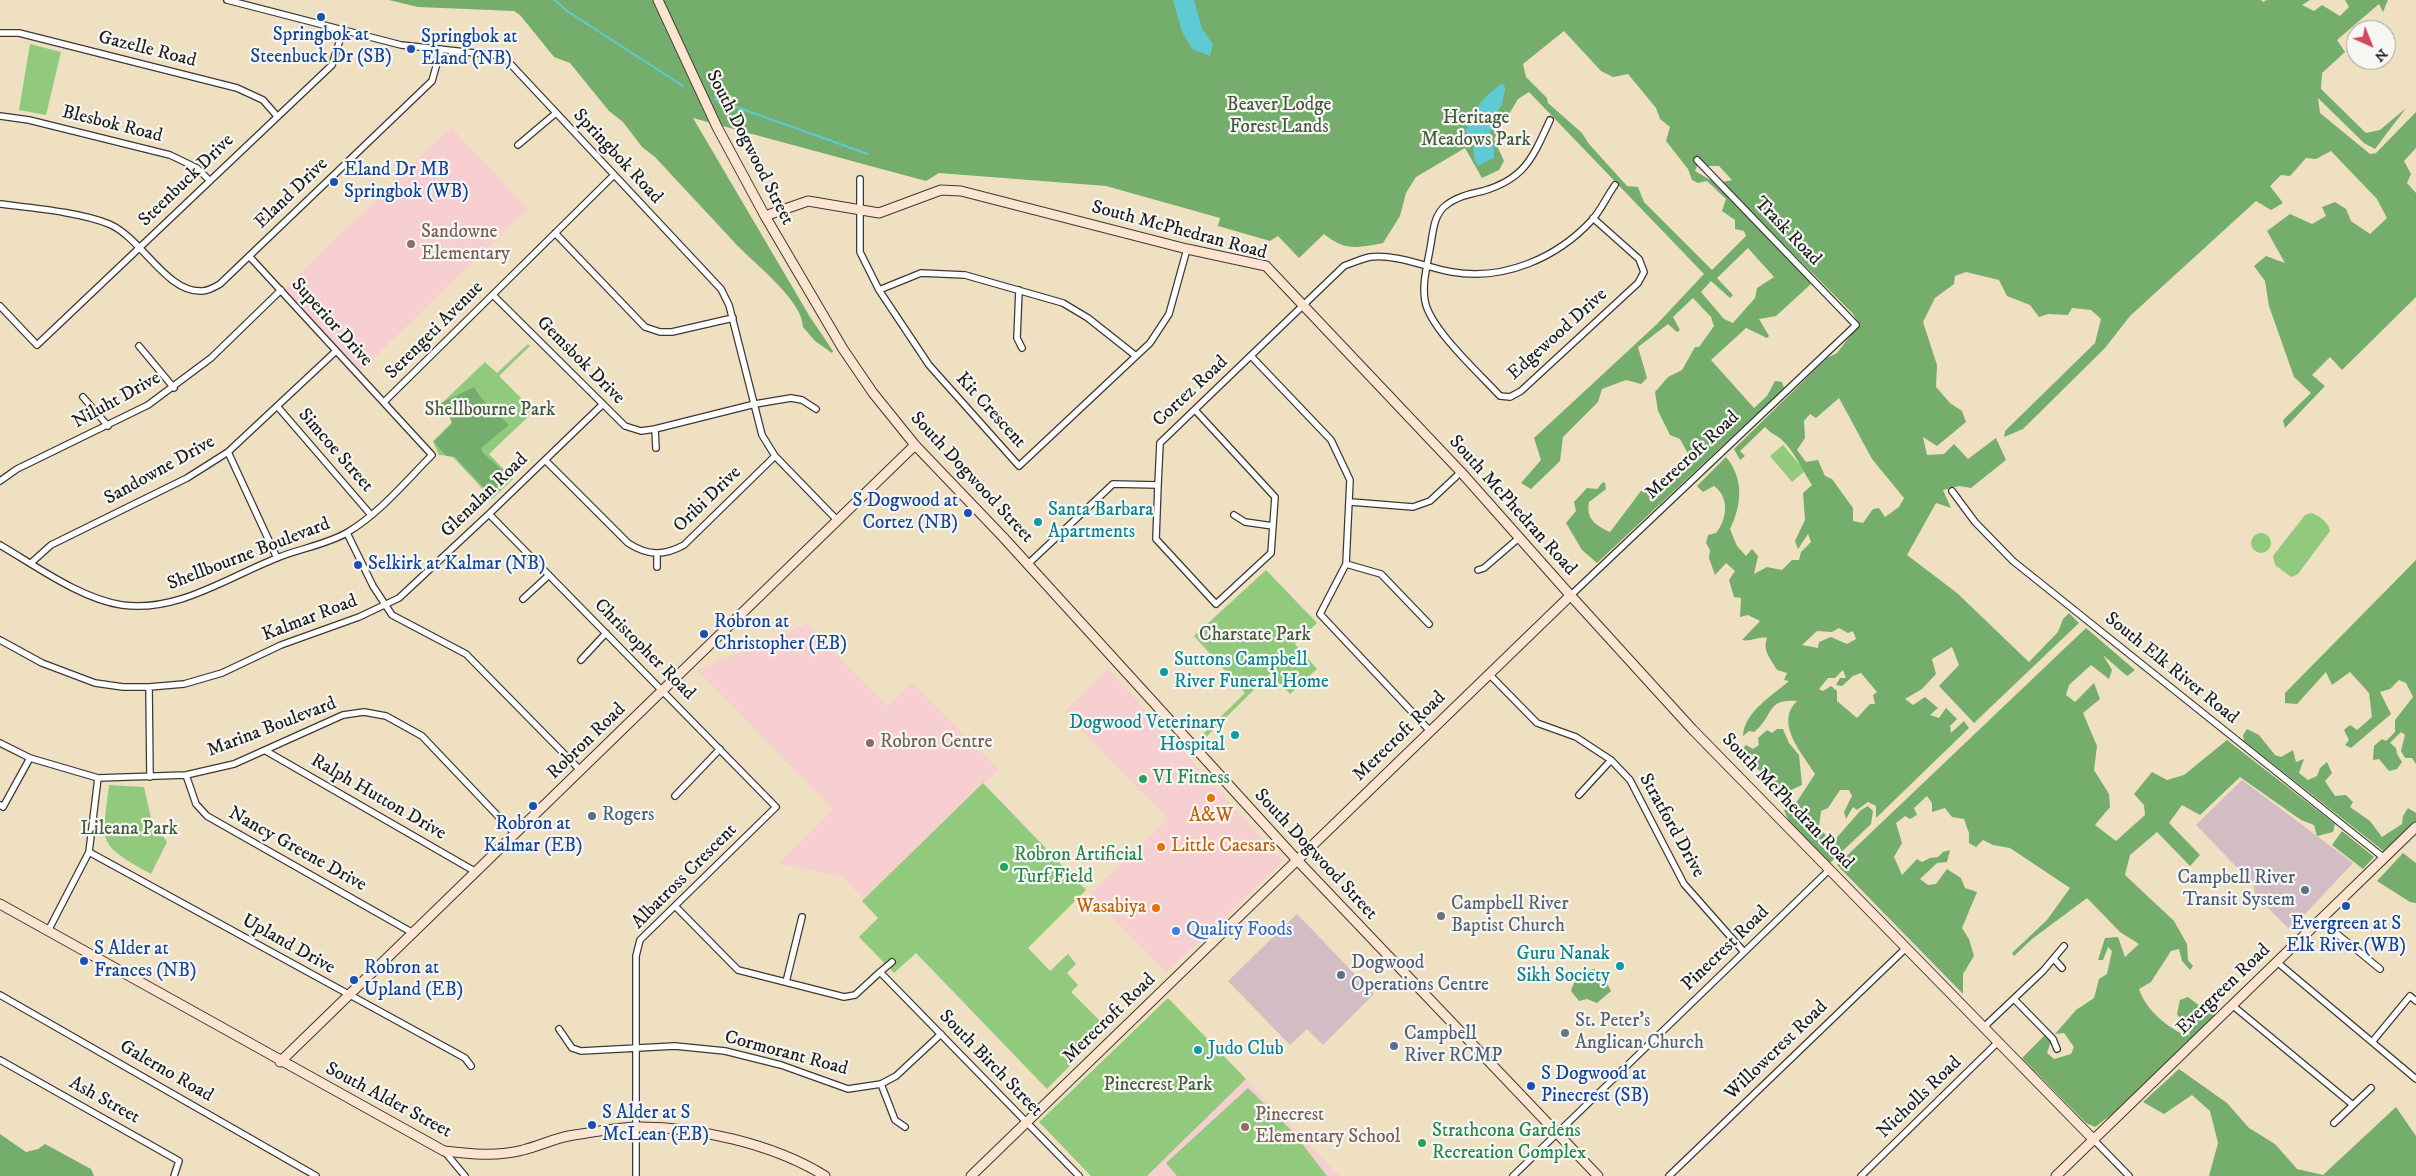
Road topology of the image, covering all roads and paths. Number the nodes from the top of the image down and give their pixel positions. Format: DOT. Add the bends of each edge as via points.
graph roads {
  1 [pos="227,0"];
  2 [pos="658,0"];
  3 [pos="343,30"];
  4 [pos="0,33"];
  5 [pos="441,49"];
  6 [pos="556,113"];
  7 [pos="0,116"];
  8 [pos="277,116"];
  9 [pos="1550,120"];
  10 [pos="518,145"];
  11 [pos="1697,160"];
  12 [pos="614,175"];
  13 [pos="860,179"];
  14 [pos="210,181"];
  15 [pos="1615,184"];
  16 [pos="0,204"];
  17 [pos="860,210"];
  18 [pos="764,216"];
  19 [pos="1593,218"];
  20 [pos="555,233"];
  21 [pos="140,247"];
  22 [pos="1187,249"];
  23 [pos="250,256"];
  24 [pos="1427,267"];
  25 [pos="281,290"];
  26 [pos="880,290"];
  27 [pos="1019,290"];
  28 [pos="493,295"];
  29 [pos="0,306"];
  30 [pos="1304,306"];
  31 [pos="733,318"];
  32 [pos="1856,325"];
  33 [pos="139,346"];
  34 [pos="1022,348"];
  35 [pos="336,351"];
  36 [pos="1136,356"];
  37 [pos="1251,356"];
  38 [pos="174,388"];
  39 [pos="83,397"];
  40 [pos="384,402"];
  41 [pos="754,404"];
  42 [pos="602,405"];
  43 [pos="277,406"];
  44 [pos="816,409"];
  45 [pos="1195,410"];
  46 [pos="108,426"];
  47 [pos="655,429"];
  48 [pos="916,445"];
  49 [pos="656,448"];
  50 [pos="228,452"];
  51 [pos="432,455"];
  52 [pos="775,456"];
  53 [pos="545,460"];
  54 [pos="1462,472"];
  55 [pos="0,481"];
  56 [pos="1158,485"];
  57 [pos="1952,491"];
  58 [pos="1351,502"];
  59 [pos="489,514"];
  60 [pos="372,515"];
  61 [pos="1234,515"];
  62 [pos="838,520"];
  63 [pos="1272,526"];
  64 [pos="347,533"];
  65 [pos="1520,537"];
  66 [pos="0,545"];
  67 [pos="657,554"];
  68 [pos="277,558"];
  69 [pos="31,563"];
  70 [pos="1028,564"];
  71 [pos="1346,564"];
  72 [pos="657,567"];
  73 [pos="1478,570"];
  74 [pos="549,575"];
  75 [pos="1570,596"];
  76 [pos="523,599"];
  77 [pos="385,604"];
  78 [pos="1429,624"];
  79 [pos="606,633"];
  80 [pos="0,640"];
  81 [pos="581,660"];
  82 [pos="1489,674"];
  83 [pos="149,687"];
  84 [pos="663,691"];
  85 [pos="1430,731"];
  86 [pos="0,742"];
  87 [pos="720,749"];
  88 [pos="266,751"];
  89 [pos="30,758"];
  90 [pos="1611,760"];
  91 [pos="580,770"];
  92 [pos="186,775"];
  93 [pos="150,777"];
  94 [pos="98,778"];
  95 [pos="1580,794"];
  96 [pos="674,796"];
  97 [pos="0,805"];
  98 [pos="776,807"];
  99 [pos="2416,827"];
  100 [pos="515,834"];
  101 [pos="90,852"];
  102 [pos="2384,858"];
  103 [pos="1296,860"];
  104 [pos="1830,869"];
  105 [pos="476,872"];
  106 [pos="1,906"];
  107 [pos="675,906"];
  108 [pos="802,917"];
  109 [pos="2320,920"];
  110 [pos="48,931"];
  111 [pos="413,933"];
  112 [pos="2064,946"];
  113 [pos="1907,947"];
  114 [pos="1744,952"];
  115 [pos="2054,959"];
  116 [pos="892,962"];
  117 [pos="2277,962"];
  118 [pos="2062,968"];
  119 [pos="2380,969"];
  120 [pos="880,972"];
  121 [pos="786,982"];
  122 [pos="0,995"];
  123 [pos="349,996"];
  124 [pos="2014,999"];
  125 [pos="2416,1001"];
  126 [pos="2232,1005"];
  127 [pos="1984,1026"];
  128 [pos="559,1028"];
  129 [pos="941,1034"];
  130 [pos="1999,1041"];
  131 [pos="2372,1042"];
  132 [pos="635,1047"];
  133 [pos="2057,1049"];
  134 [pos="0,1060"];
  135 [pos="280,1062"];
  136 [pos="471,1066"];
  137 [pos="2416,1079"];
  138 [pos="881,1084"];
  139 [pos="2371,1088"];
  140 [pos="2353,1105"];
  141 [pos="1026,1122"];
  142 [pos="2334,1123"];
  143 [pos="635,1127"];
  144 [pos="905,1127"];
  145 [pos="1557,1134"];
  146 [pos="2093,1139"];
  147 [pos="444,1151"];
  148 [pos="174,1176"];
  149 [pos="316,1176"];
  150 [pos="465,1176"];
  151 [pos="636,1176"];
  152 [pos="825,1176"];
  153 [pos="970,1176"];
  154 [pos="1079,1176"];
  155 [pos="1513,1176"];
  156 [pos="1598,1176"];
  157 [pos="1669,1176"];
  158 [pos="1861,1176"];
  159 [pos="2056,1176"];
  160 [pos="2129,1176"];
  1 -- 3 [label="street, Springbok Road"];
  2 -- 18 [label="street, South Dogwood Street" via="720,134"];
  3 -- 5 [label="street, Springbok Road" via="401,45"];
  3 -- 8 [label="street, Steenbuck Drive" via="332,65"];
  4 -- 8 [label="street, Gazelle Road" via="19,33 237,88 263,100"];
  5 -- 6 [label="street, Springbok Road" via="503,56"];
  5 -- 23 [label="street, Eland Drive" via="432,81"];
  6 -- 10 [label="street"];
  6 -- 12 [label="street, Springbok Road"];
  7 -- 14 [label="street, Blesbok Road" via="29,120 170,155 197,168"];
  8 -- 14 [label="street, Steenbuck Drive"];
  9 -- 24 [label="street, Edgewood Drive" via="1532,159 1517,175 1501,186 1459,197 1444,207 1436,219"];
  11 -- 32 [label="street, Trask Road"];
  12 -- 20 [label="street, Serengeti Avenue"];
  12 -- 31 [label="street, Springbok Road" via="721,289"];
  13 -- 17 [label="street, Kit Crescent"];
  14 -- 21 [label="street, Steenbuck Drive"];
  15 -- 19 [label="street, Cortez Road"];
  16 -- 21 [label="street, Eland Drive" via="53,211 108,224 127,234"];
  17 -- 18 [label="street, South McPhedran Road" via="808,201"];
  17 -- 22 [label="street, South McPhedran Road" via="879,213 941,190 961,191"];
  17 -- 26 [label="street, Kit Crescent" via="860,252"];
  18 -- 48 [label="street, South Dogwood Street" via="843,349 873,393"];
  19 -- 24 [label="street, Cortez Road" via="1570,241 1546,256 1516,268 1486,274"];
  19 -- 24 [label="street, Edgewood Drive" via="1639,259 1644,272 1638,283 1521,391 1510,397 1500,396 1433,322 1425,303"];
  20 -- 28 [label="street, Serengeti Avenue"];
  20 -- 31 [label="street" via="645,327 672,332"];
  21 -- 23 [label="street, Eland Drive" via="172,280 186,289 204,291 220,284"];
  21 -- 29 [label="street, Steenbuck Drive" via="37,345"];
  22 -- 30 [label="street, South McPhedran Road" via="1266,266"];
  22 -- 36 [label="street, Kit Crescent" via="1169,314 1150,343"];
  23 -- 25 [label="street, Superior Drive"];
  24 -- 30 [label="street, Cortez Road" via="1390,257 1368,257 1344,266"];
  25 -- 35 [label="street, Superior Drive"];
  25 -- 38 [label="street, Niluht Drive" via="211,358"];
  26 -- 27 [label="street" via="920,273 965,275"];
  26 -- 36 [label="street, Kit Crescent" via="929,365 1018,466"];
  27 -- 34 [label="street" via="1017,338"];
  27 -- 36 [label="street" via="1063,303 1088,318"];
  28 -- 40 [label="street, Serengeti Avenue"];
  28 -- 42 [label="street, Gemsbok Drive"];
  30 -- 37 [label="street, Cortez Road"];
  30 -- 54 [label="street, South McPhedran Road"];
  31 -- 41 [label="street, Springbok Road"];
  32 -- 75 [label="street, Merecroft Road"];
  33 -- 38 [label="street"];
  35 -- 40 [label="street, Superior Drive"];
  35 -- 43 [label="street, Sandowne Drive"];
  37 -- 45 [label="street, Cortez Road"];
  37 -- 58 [label="street" via="1331,440 1350,480"];
  38 -- 46 [label="street, Niluht Drive"];
  39 -- 46 [label="street"];
  40 -- 51 [label="street, Superior Drive"];
  41 -- 44 [label="street, Gemsbok Drive" via="791,398 802,400"];
  41 -- 47 [label="street, Gemsbok Drive"];
  41 -- 52 [label="street, Springbok Road" via="762,435"];
  42 -- 47 [label="street, Gemsbok Drive" via="625,426 641,431"];
  42 -- 53 [label="street, Glenalan Road"];
  43 -- 50 [label="street, Sandowne Drive"];
  43 -- 60 [label="street, Simcoe Street"];
  45 -- 56 [label="street, Cortez Road" via="1160,442"];
  45 -- 63 [label="street" via="1275,497"];
  46 -- 55 [label="street, Niluht Drive" via="17,469"];
  47 -- 49 [label="street"];
  48 -- 62 [label="street, Robron Road"];
  48 -- 70 [label="street, South Dogwood Street"];
  50 -- 68 [label="street"];
  50 -- 69 [label="street, Sandowne Drive" via="187,478 51,545"];
  51 -- 60 [label="street, Shellbourne Boulevard"];
  52 -- 62 [label="street, Springbok Road"];
  52 -- 67 [label="street, Oribi Drive" via="684,545 672,552"];
  53 -- 59 [label="street, Glenalan Road"];
  53 -- 67 [label="street" via="628,543 641,551"];
  54 -- 58 [label="street" via="1430,501 1413,507"];
  54 -- 65 [label="street, South McPhedran Road"];
  56 -- 63 [label="street, Cortez Road" via="1156,539 1216,604 1270,553"];
  56 -- 70 [label="street" via="1113,484"];
  57 -- 102 [label="street, South Elk River Road" via="1975,522 2013,561"];
  58 -- 71 [label="street"];
  59 -- 74 [label="street, Christopher Road"];
  59 -- 77 [label="street, Glenalan Road" via="399,598"];
  60 -- 64 [label="street, Shellbourne Boulevard"];
  61 -- 63 [label="street" via="1245,522"];
  62 -- 84 [label="street, Robron Road"];
  64 -- 68 [label="street, Shellbourne Boulevard"];
  64 -- 77 [label="street"];
  65 -- 73 [label="street"];
  65 -- 75 [label="street, South McPhedran Road"];
  66 -- 69 [label="street, Shellbourne Boulevard"];
  67 -- 72 [label="street"];
  68 -- 69 [label="street, Shellbourne Boulevard" via="200,592 160,605 122,605 88,595"];
  70 -- 103 [label="street, South Dogwood Street"];
  71 -- 78 [label="street" via="1381,574"];
  71 -- 85 [label="street" via="1320,614"];
  74 -- 76 [label="street"];
  74 -- 79 [label="street, Christopher Road"];
  75 -- 82 [label="street, Merecroft Road"];
  75 -- 104 [label="street, South McPhedran Road" via="1692,729"];
  77 -- 83 [label="street, Kalmar Road" via="359,617 281,645 222,673 184,684"];
  77 -- 91 [label="street, Kalmar Road" via="392,615 466,654"];
  79 -- 81 [label="street"];
  79 -- 84 [label="street, Christopher Road"];
  80 -- 83 [label="street, Kalmar Road" via="42,663 95,683"];
  82 -- 85 [label="street, Merecroft Road"];
  82 -- 90 [label="street, Stratford Drive" via="1537,723 1576,737"];
  83 -- 93 [label="street"];
  84 -- 87 [label="street, Christopher Road"];
  84 -- 91 [label="street, Robron Road"];
  85 -- 103 [label="street, Merecroft Road"];
  86 -- 89 [label="street, Marina Boulevard"];
  87 -- 96 [label="street"];
  87 -- 98 [label="street, Christopher Road"];
  88 -- 92 [label="street, Marina Boulevard" via="234,764"];
  88 -- 100 [label="street, Marina Boulevard" via="343,715 364,712 386,716 422,736"];
  88 -- 105 [label="street, Ralph Hutton Drive"];
  89 -- 94 [label="street, Marina Boulevard"];
  89 -- 97 [label="street" via="3,807"];
  90 -- 95 [label="street"];
  90 -- 114 [label="street, Stratford Drive" via="1630,780 1684,884"];
  91 -- 100 [label="street, Robron Road"];
  92 -- 93 [label="street, Marina Boulevard"];
  92 -- 111 [label="street, Nancy Greene Drive" via="196,804 206,816"];
  93 -- 94 [label="street, Marina Boulevard"];
  94 -- 101 [label="street"];
  98 -- 107 [label="street, Albatross Crescent"];
  99 -- 102 [label="street, Evergreen Road"];
  100 -- 105 [label="street, Robron Road"];
  101 -- 110 [label="street"];
  101 -- 123 [label="street, Upland Drive"];
  102 -- 109 [label="street, Evergreen Road"];
  103 -- 141 [label="street, Merecroft Road"];
  103 -- 145 [label="street, South Dogwood Street"];
  104 -- 113 [label="street, South McPhedran Road"];
  104 -- 114 [label="street, Pinecrest Road"];
  105 -- 111 [label="street, Robron Road"];
  106 -- 110 [label="street, South Alder Street"];
  107 -- 121 [label="street" via="738,970"];
  107 -- 132 [label="street, Albatross Crescent" via="640,940 636,956"];
  108 -- 121 [label="street"];
  109 -- 117 [label="street, Evergreen Road"];
  109 -- 119 [label="street"];
  110 -- 135 [label="street, South Alder Street"];
  111 -- 123 [label="street, Robron Road"];
  112 -- 115 [label="street"];
  113 -- 127 [label="street, South McPhedran Road"];
  113 -- 157 [label="street, Willowcrest Road"];
  114 -- 145 [label="street, Pinecrest Road"];
  115 -- 118 [label="street"];
  115 -- 124 [label="street"];
  116 -- 120 [label="street"];
  117 -- 126 [label="street, Evergreen Road"];
  117 -- 131 [label="street"];
  120 -- 121 [label="street" via="855,995 844,997"];
  120 -- 129 [label="street, South Birch Street"];
  122 -- 149 [label="street, Galerno Road"];
  123 -- 135 [label="street, Robron Road"];
  123 -- 136 [label="street, Upland Drive" via="465,1058"];
  124 -- 127 [label="street"];
  124 -- 133 [label="street" via="2053,1039"];
  125 -- 131 [label="street" via="2410,996"];
  126 -- 140 [label="street"];
  126 -- 146 [label="street, Evergreen Road"];
  127 -- 130 [label="street, South McPhedran Road"];
  128 -- 132 [label="street, Cormorant Road" via="572,1048 581,1051"];
  129 -- 138 [label="street, Cormorant Road" via="896,1076"];
  129 -- 141 [label="street, South Birch Street"];
  130 -- 146 [label="street, South McPhedran Road"];
  130 -- 158 [label="street, Nicholls Road"];
  131 -- 137 [label="street"];
  132 -- 138 [label="street, Cormorant Road" via="675,1046 725,1051 782,1065 848,1088"];
  132 -- 143 [label="street, Albatross Crescent"];
  134 -- 148 [label="street, Ash Street" via="179,1161"];
  135 -- 147 [label="street, South Alder Street"];
  138 -- 144 [label="street" via="895,1120"];
  139 -- 140 [label="street"];
  140 -- 142 [label="street"];
  141 -- 153 [label="street, Merecroft Road"];
  141 -- 154 [label="street, South Birch Street"];
  143 -- 147 [label="street, South Alder Street" via="572,1135 521,1151 477,1155"];
  143 -- 151 [label="street, Albatross Crescent"];
  143 -- 152 [label="street, South Alder Street" via="686,1130 769,1149 806,1164"];
  145 -- 155 [label="street, Pinecrest Road"];
  145 -- 156 [label="street, South Dogwood Street"];
  146 -- 159 [label="street, Evergreen Road"];
  146 -- 160 [label="street"];
  147 -- 150 [label="street"];
}
